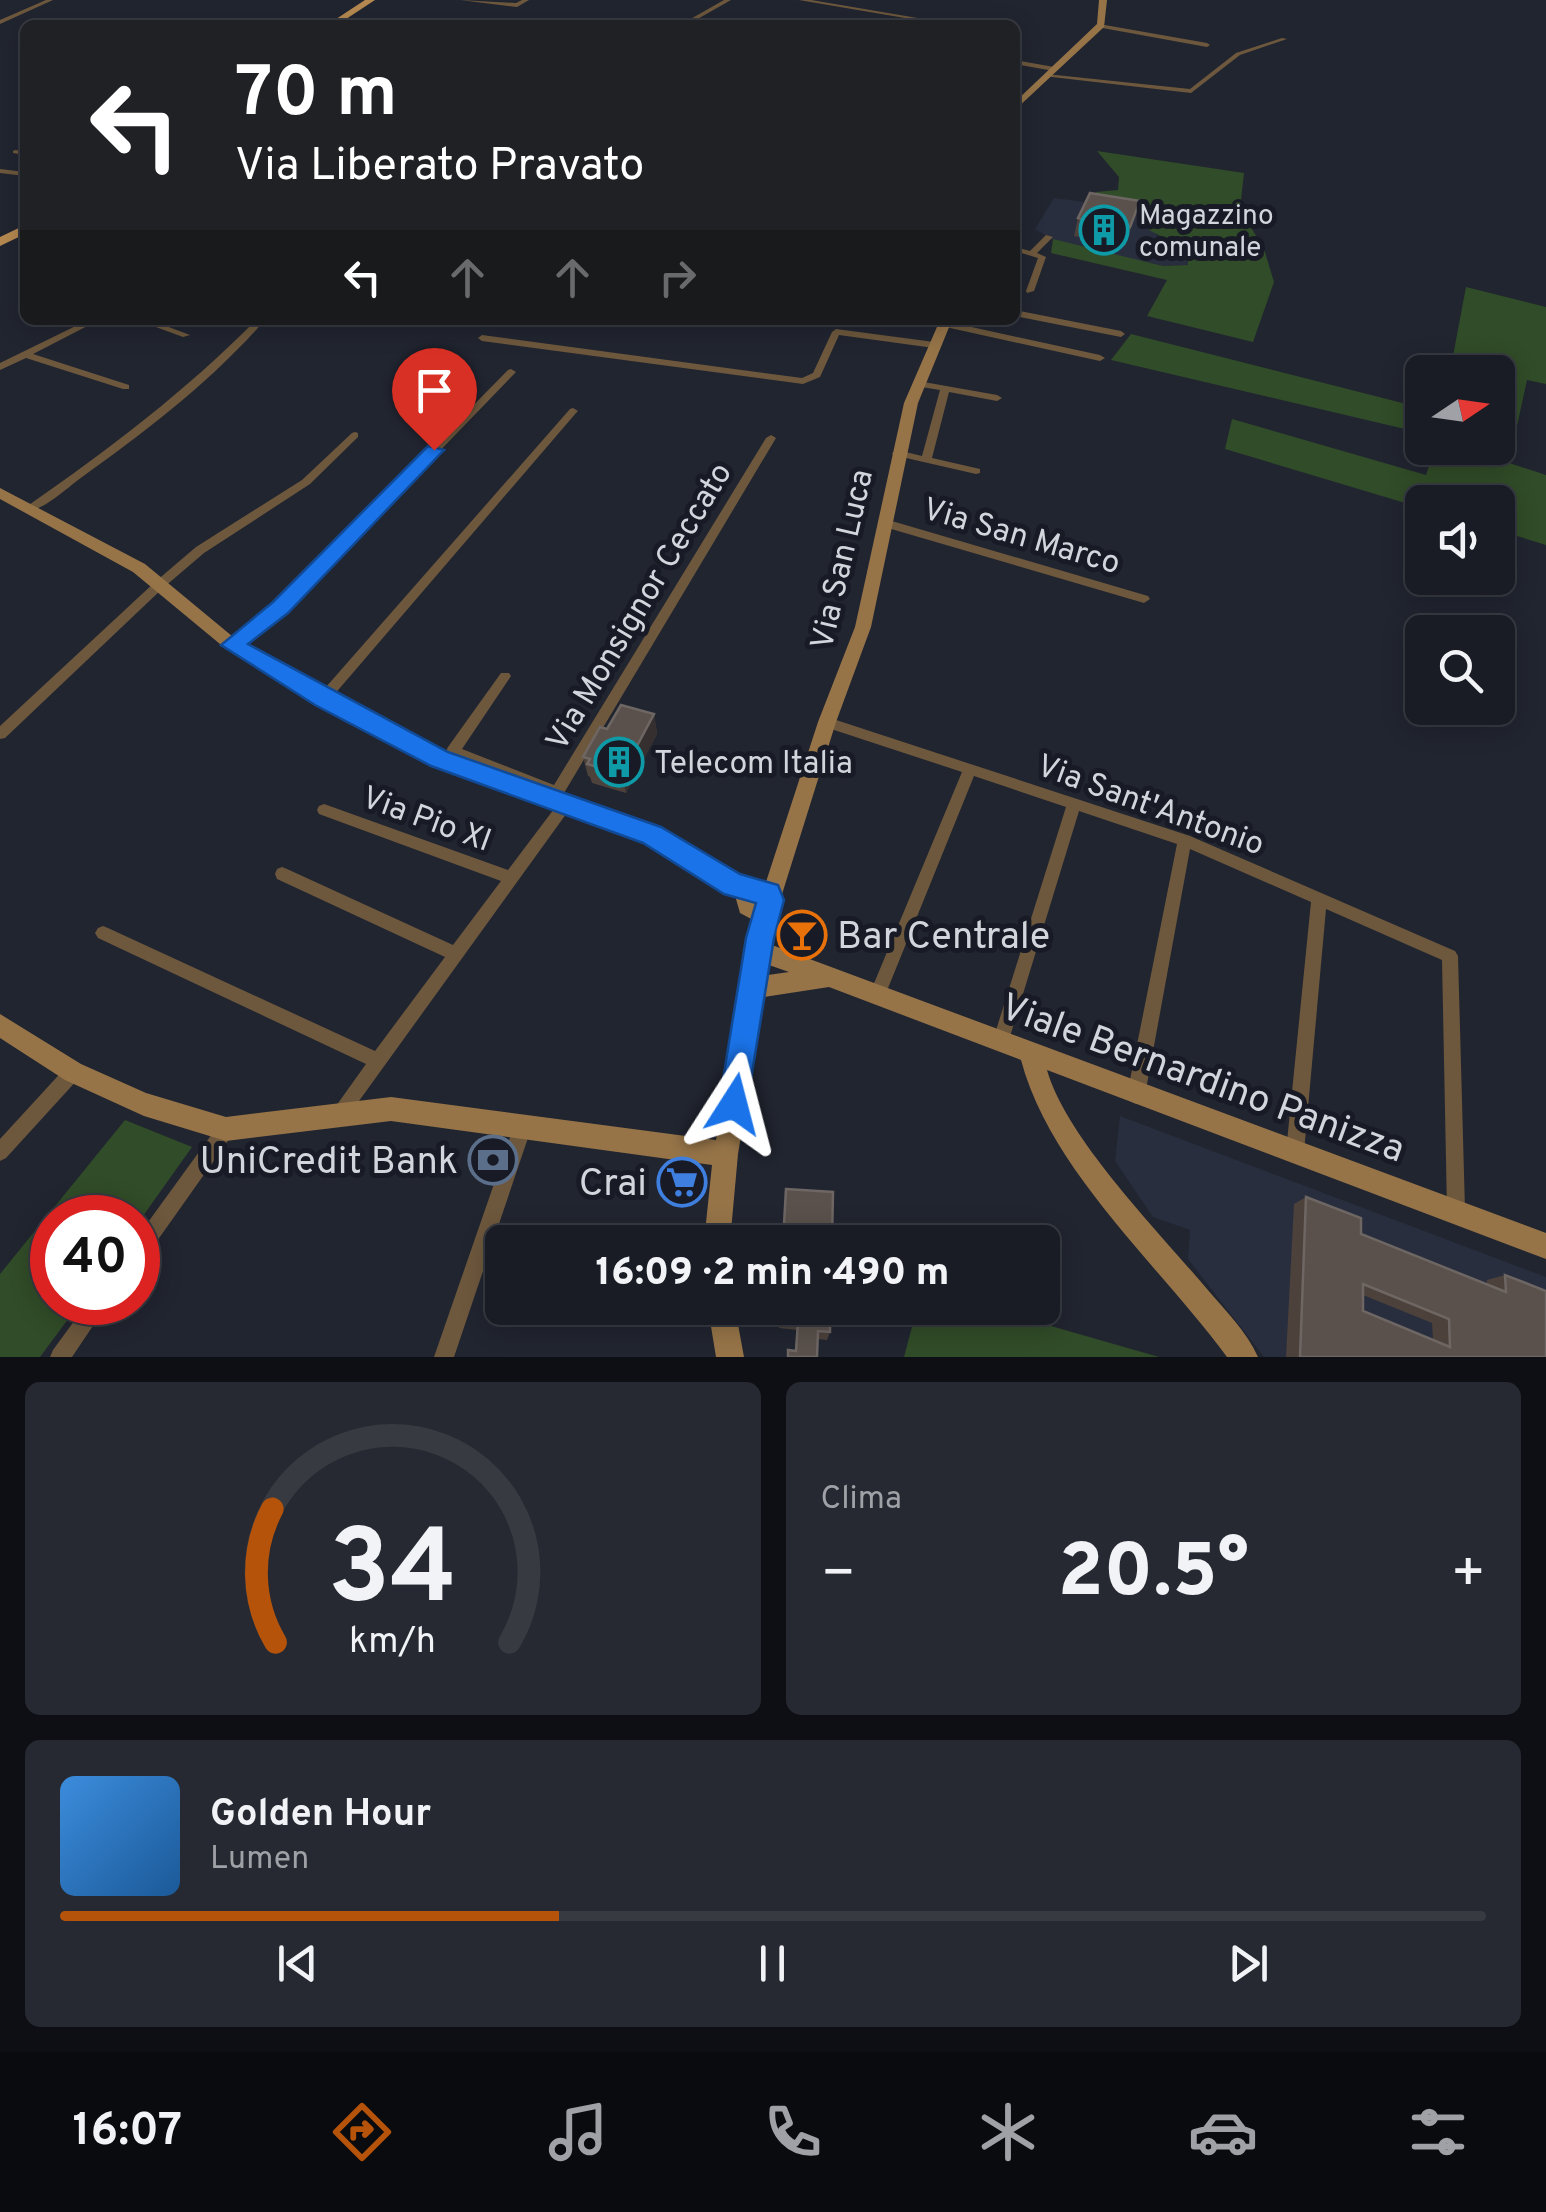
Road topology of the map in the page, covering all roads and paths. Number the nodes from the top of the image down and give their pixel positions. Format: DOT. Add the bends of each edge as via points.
graph roads {
  1 [pos="50,0"];
  2 [pos="371,0"];
  3 [pos="463,0"];
  4 [pos="526,0"];
  5 [pos="728,0"];
  6 [pos="802,0"];
  7 [pos="1103,0"];
  8 [pos="339,20"];
  9 [pos="692,20"];
  10 [pos="925,20"];
  11 [pos="0,22"];
  12 [pos="1099,26"];
  13 [pos="1284,39"];
  14 [pos="1207,45"];
  15 [pos="1020,63"];
  16 [pos="1054,68"];
  17 [pos="1046,76"];
  18 [pos="1020,101"];
  19 [pos="15,152"];
  20 [pos="20,152"];
  21 [pos="1049,237"];
  22 [pos="1020,250"];
  23 [pos="1033,252"];
  24 [pos="1030,291"];
  25 [pos="1020,314"];
  26 [pos="86,325"];
  27 [pos="156,325"];
  28 [pos="256,325"];
  29 [pos="838,325"];
  30 [pos="944,325"];
  31 [pos="958,325"];
  32 [pos="836,332"];
  33 [pos="1121,334"];
  34 [pos="186,335"];
  35 [pos="482,338"];
  36 [pos="934,346"];
  37 [pos="27,355"];
  38 [pos="1100,358"];
  39 [pos="0,367"];
  40 [pos="512,372"];
  41 [pos="918,384"];
  42 [pos="126,387"];
  43 [pos="945,388"];
  44 [pos="996,398"];
  45 [pos="573,411"];
  46 [pos="355,435"];
  47 [pos="771,438"];
  48 [pos="897,453"];
  49 [pos="926,460"];
  50 [pos="976,471"];
  51 [pos="0,493"];
  52 [pos="30,509"];
  53 [pos="885,523"];
  54 [pos="159,585"];
  55 [pos="1144,599"];
  56 [pos="232,645"];
  57 [pos="505,676"];
  58 [pos="323,699"];
  59 [pos="827,722"];
  60 [pos="0,734"];
  61 [pos="971,768"];
  62 [pos="558,800"];
  63 [pos="1074,803"];
  64 [pos="324,810"];
  65 [pos="1184,840"];
  66 [pos="282,874"];
  67 [pos="511,878"];
  68 [pos="1319,899"];
  69 [pos="758,901"];
  70 [pos="104,933"];
  71 [pos="759,947"];
  72 [pos="458,955"];
  73 [pos="833,978"];
  74 [pos="752,988"];
  75 [pos="878,993"];
  76 [pos="0,1026"];
  77 [pos="1000,1043"];
  78 [pos="1032,1056"];
  79 [pos="379,1061"];
  80 [pos="73,1072"];
  81 [pos="1136,1096"];
  82 [pos="340,1114"];
  83 [pos="522,1129"];
  84 [pos="226,1130"];
  85 [pos="0,1152"];
  86 [pos="1295,1152"];
  87 [pos="726,1154"];
  88 [pos="1456,1210"];
  89 [pos="160,1221"];
  90 [pos="719,1225"];
  91 [pos="1546,1246"];
  92 [pos="83,1325"];
  93 [pos="725,1325"];
  94 [pos="60,1357"];
  95 [pos="444,1357"];
  96 [pos="730,1357"];
  97 [pos="1244,1357"];
  1 -- 11 [label="street"];
  2 -- 8 [label="main road"];
  3 -- 4 [label="street" via="517,6"];
  5 -- 9 [label="street"];
  6 -- 10 [label="street"];
  7 -- 12 [label="street"];
  12 -- 14 [label="street"];
  12 -- 16 [label="street"];
  13 -- 17 [label="street" via="1238,54 1191,91"];
  15 -- 16 [label="street"];
  16 -- 17 [label="street"];
  17 -- 18 [label="street"];
  19 -- 20 [label="street"];
  21 -- 23 [label="street"];
  22 -- 23 [label="street"];
  23 -- 24 [label="street" via="1042,257"];
  25 -- 33 [label="street"];
  26 -- 37 [label="street"];
  27 -- 34 [label="street"];
  28 -- 52 [label="street" via="124,445"];
  29 -- 32 [label="street"];
  30 -- 36 [label="street, Via San Luca"];
  31 -- 38 [label="street, Via San Luca"];
  32 -- 35 [label="street" via="818,374 803,381"];
  32 -- 36 [label="street"];
  36 -- 41 [label="street, Via San Luca"];
  37 -- 39 [label="street"];
  37 -- 42 [label="street"];
  40 -- 56 [label="street" via="280,608"];
  41 -- 43 [label="street"];
  41 -- 48 [label="street, Via San Luca"];
  43 -- 44 [label="street"];
  43 -- 49 [label="street"];
  45 -- 58 [label="street"];
  46 -- 54 [label="street" via="306,482 200,550"];
  47 -- 62 [label="street, Via Monsignor Ceccato"];
  48 -- 49 [label="street"];
  48 -- 53 [label="street, Via San Luca"];
  49 -- 50 [label="street"];
  51 -- 52 [label="street"];
  52 -- 54 [label="street"];
  53 -- 55 [label="street, Via San Marco"];
  53 -- 59 [label="street, Via San Luca" via="862,627"];
  54 -- 56 [label="street"];
  54 -- 60 [label="street"];
  56 -- 58 [label="street"];
  57 -- 62 [label="street" via="453,751"];
  58 -- 62 [label="street" via="439,759"];
  59 -- 61 [label="street, Via Sant'Antonio"];
  59 -- 69 [label="street, Via San Luca" via="780,865"];
  61 -- 63 [label="street, Via Sant'Antonio"];
  61 -- 75 [label="street"];
  62 -- 67 [label="street, Via Monsignor Ceccato"];
  62 -- 69 [label="street" via="662,839"];
  63 -- 65 [label="street, Via Sant'Antonio"];
  63 -- 77 [label="street"];
  64 -- 67 [label="street, Via Pio XI"];
  65 -- 68 [label="street, Via Sant'Antonio"];
  65 -- 81 [label="street"];
  66 -- 72 [label="street"];
  67 -- 72 [label="street, Via Monsignor Ceccato"];
  68 -- 86 [label="street"];
  68 -- 88 [label="street, Via Sant'Antonio" via="1450,956"];
  69 -- 71 [label="street"];
  70 -- 79 [label="street"];
  71 -- 73 [label="street, Viale Bernardino Panizza"];
  71 -- 74 [label="street"];
  72 -- 79 [label="street, Via Monsignor Ceccato"];
  73 -- 74 [label="street, Viale Bernardino Panizza"];
  73 -- 75 [label="street, Viale Bernardino Panizza"];
  74 -- 87 [label="street"];
  75 -- 77 [label="street, Viale Bernardino Panizza"];
  76 -- 80 [label="street"];
  77 -- 78 [label="street, Viale Bernardino Panizza"];
  78 -- 81 [label="street, Viale Bernardino Panizza"];
  78 -- 97 [label="street" via="1038,1089 1064,1131"];
  79 -- 82 [label="street, Via Monsignor Ceccato"];
  80 -- 84 [label="street"];
  80 -- 85 [label="street"];
  81 -- 86 [label="street, Viale Bernardino Panizza"];
  82 -- 83 [label="street" via="391,1109"];
  82 -- 84 [label="street"];
  83 -- 87 [label="street"];
  83 -- 95 [label="street"];
  84 -- 89 [label="street"];
  86 -- 88 [label="street, Viale Bernardino Panizza"];
  87 -- 90 [label="street"];
  88 -- 91 [label="street, Viale Bernardino Panizza"];
  92 -- 94 [label="street"];
  93 -- 96 [label="street"];
}
